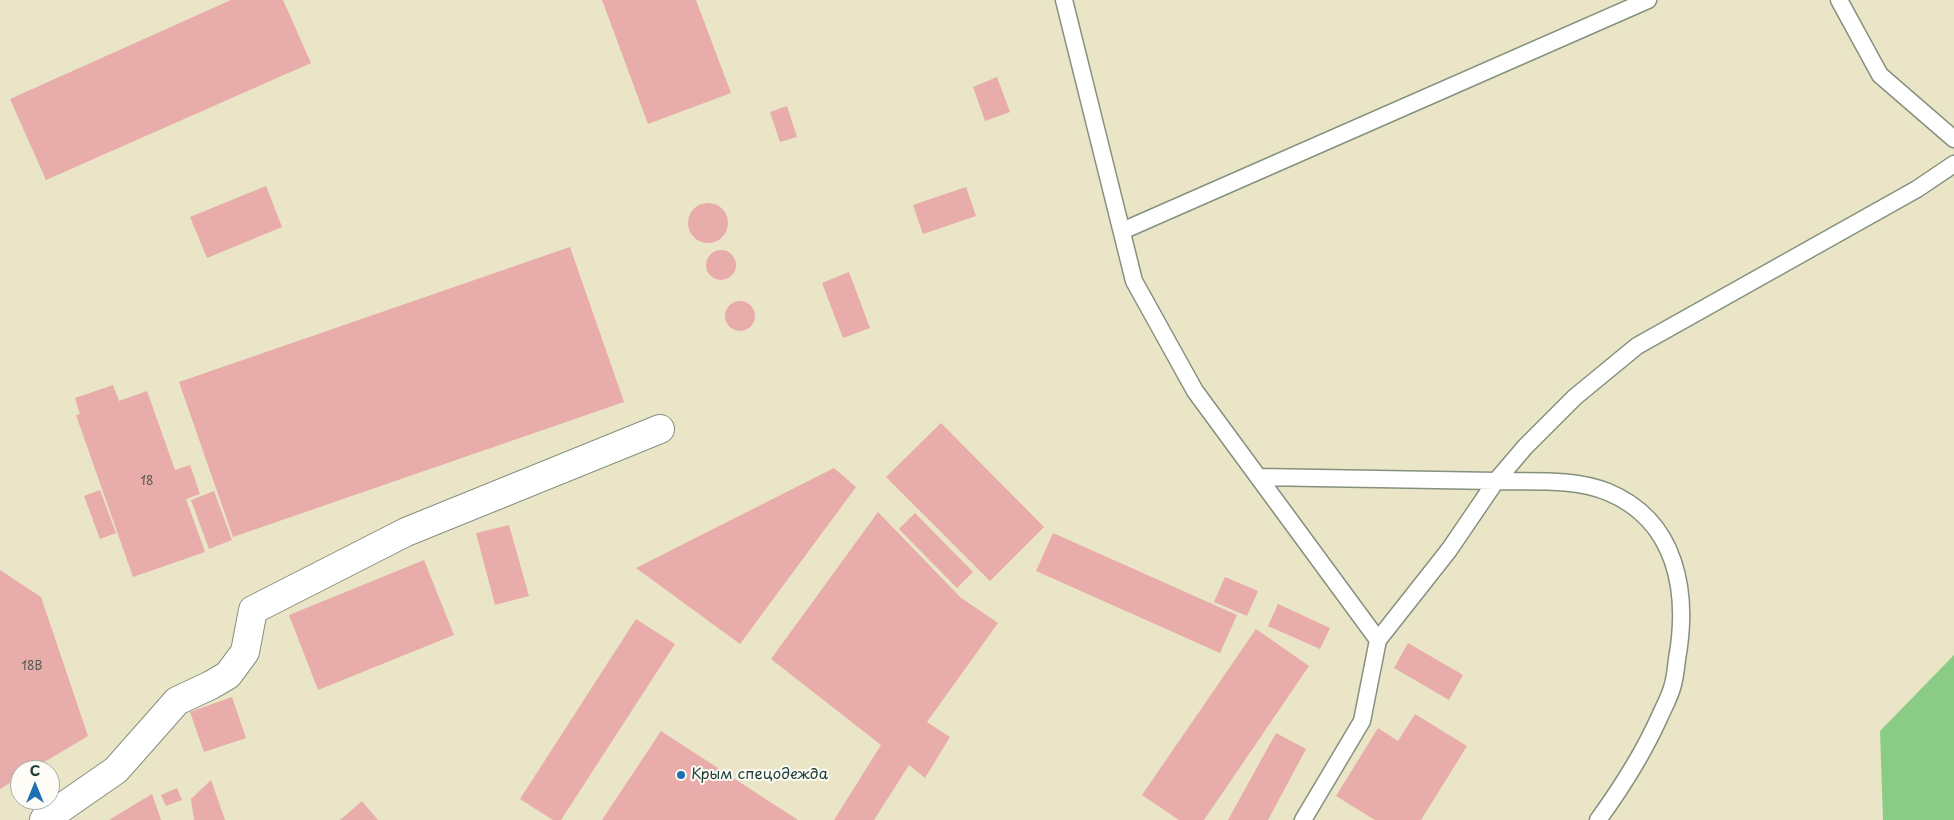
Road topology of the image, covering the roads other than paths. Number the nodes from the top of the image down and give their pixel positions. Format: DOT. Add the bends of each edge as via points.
graph roads {
  1 [pos="1064,0"];
  2 [pos="1648,0"];
  3 [pos="1839,0"];
  4 [pos="1954,139"];
  5 [pos="1954,164"];
  6 [pos="1122,231"];
  7 [pos="660,429"];
  8 [pos="1258,477"];
  9 [pos="1496,481"];
  10 [pos="1378,640"];
  11 [pos="44,820"];
  12 [pos="1303,820"];
  13 [pos="1598,820"];
  1 -- 6 [label="lane"];
  2 -- 6 [label="lane"];
  3 -- 4 [label="lane" via="1880,75"];
  5 -- 9 [label="lane" via="1637,346 1575,397"];
  6 -- 8 [label="lane" via="1134,281 1195,391"];
  7 -- 11 [label="street" via="406,532 253,610 245,652 228,675 177,701 116,770"];
  8 -- 9 [label="lane"];
  8 -- 10 [label="lane"];
  9 -- 10 [label="lane" via="1449,550"];
  9 -- 13 [label="lane" via="1579,484 1608,492 1637,507 1653,524 1675,564 1682,600 1681,640 1672,689 1646,748"];
  10 -- 12 [label="lane" via="1362,721"];
}
